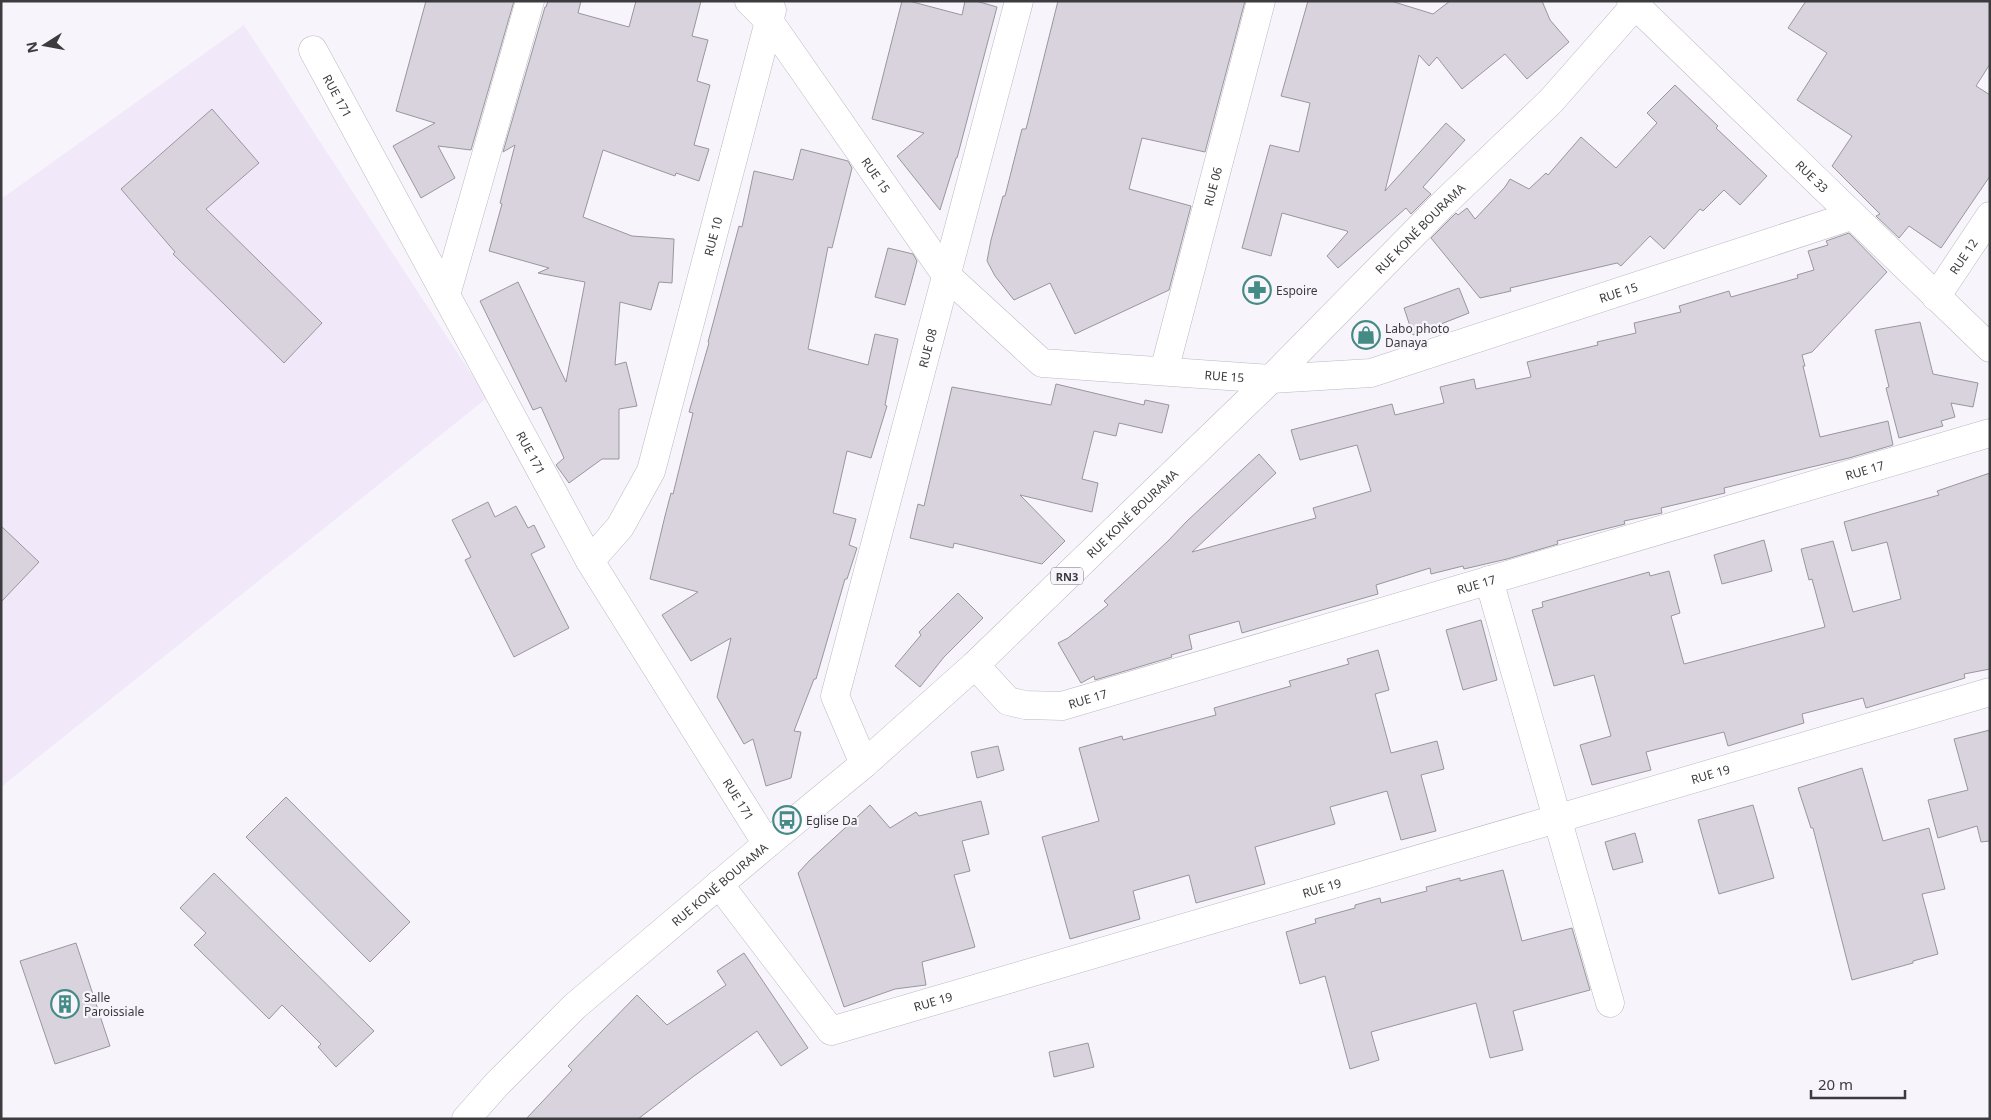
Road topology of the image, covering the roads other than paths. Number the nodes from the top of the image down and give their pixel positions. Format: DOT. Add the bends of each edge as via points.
graph roads {
  1 [pos="530,1"];
  2 [pos="749,1"];
  3 [pos="1019,1"];
  4 [pos="1261,1"];
  5 [pos="1635,3"];
  6 [pos="772,11"];
  7 [pos="313,50"];
  8 [pos="1851,216"];
  9 [pos="1990,216"];
  10 [pos="946,275"];
  11 [pos="446,295"];
  12 [pos="1936,297"];
  13 [pos="1990,348"];
  14 [pos="1164,371"];
  15 [pos="1271,379"];
  16 [pos="1990,433"];
  17 [pos="590,561"];
  18 [pos="1489,580"];
  19 [pos="975,665"];
  20 [pos="1990,692"];
  21 [pos="864,764"];
  22 [pos="1557,819"];
  23 [pos="767,844"];
  24 [pos="718,884"];
  25 [pos="1610,1003"];
  26 [pos="466,1119"];
  1 -- 11 [label="main road"];
  2 -- 6 [label="main road, RUE 15"];
  3 -- 10 [label="main road, RUE 08"];
  4 -- 14 [label="main road, RUE 06"];
  5 -- 8 [label="main road, RUE 33"];
  5 -- 15 [label="main road, RUE KONÉ BOURAMA / RN3" via="1551,101 1442,205"];
  6 -- 10 [label="main road, RUE 15"];
  6 -- 17 [label="main road, RUE 10" via="651,472 620,527"];
  7 -- 11 [label="main road, RUE 171"];
  8 -- 12 [label="main road, RUE 33"];
  8 -- 15 [label="main road, RUE 15" via="1371,373"];
  9 -- 12 [label="main road, RUE 12"];
  10 -- 14 [label="main road, RUE 15" via="1042,362"];
  10 -- 21 [label="main road, RUE 08" via="835,696"];
  11 -- 17 [label="main road, RUE 171"];
  12 -- 13 [label="main road, RUE 33"];
  14 -- 15 [label="main road, RUE 15"];
  15 -- 19 [label="main road, RUE KONÉ BOURAMA / RN3"];
  16 -- 18 [label="main road, RUE 17"];
  17 -- 23 [label="main road, RUE 171"];
  18 -- 19 [label="main road, RUE 17" via="1062,706 1008,701"];
  18 -- 22 [label="main road"];
  19 -- 21 [label="main road, RUE KONÉ BOURAMA / RN3"];
  20 -- 22 [label="main road, RUE 19"];
  21 -- 23 [label="main road, RUE KONÉ BOURAMA / RN3"];
  22 -- 24 [label="main road, RUE 19" via="831,1031"];
  22 -- 25 [label="main road"];
  23 -- 24 [label="main road, RUE KONÉ BOURAMA / RN3"];
  24 -- 26 [label="main road, RUE KONÉ BOURAMA / RN3" via="575,1006"];
}
